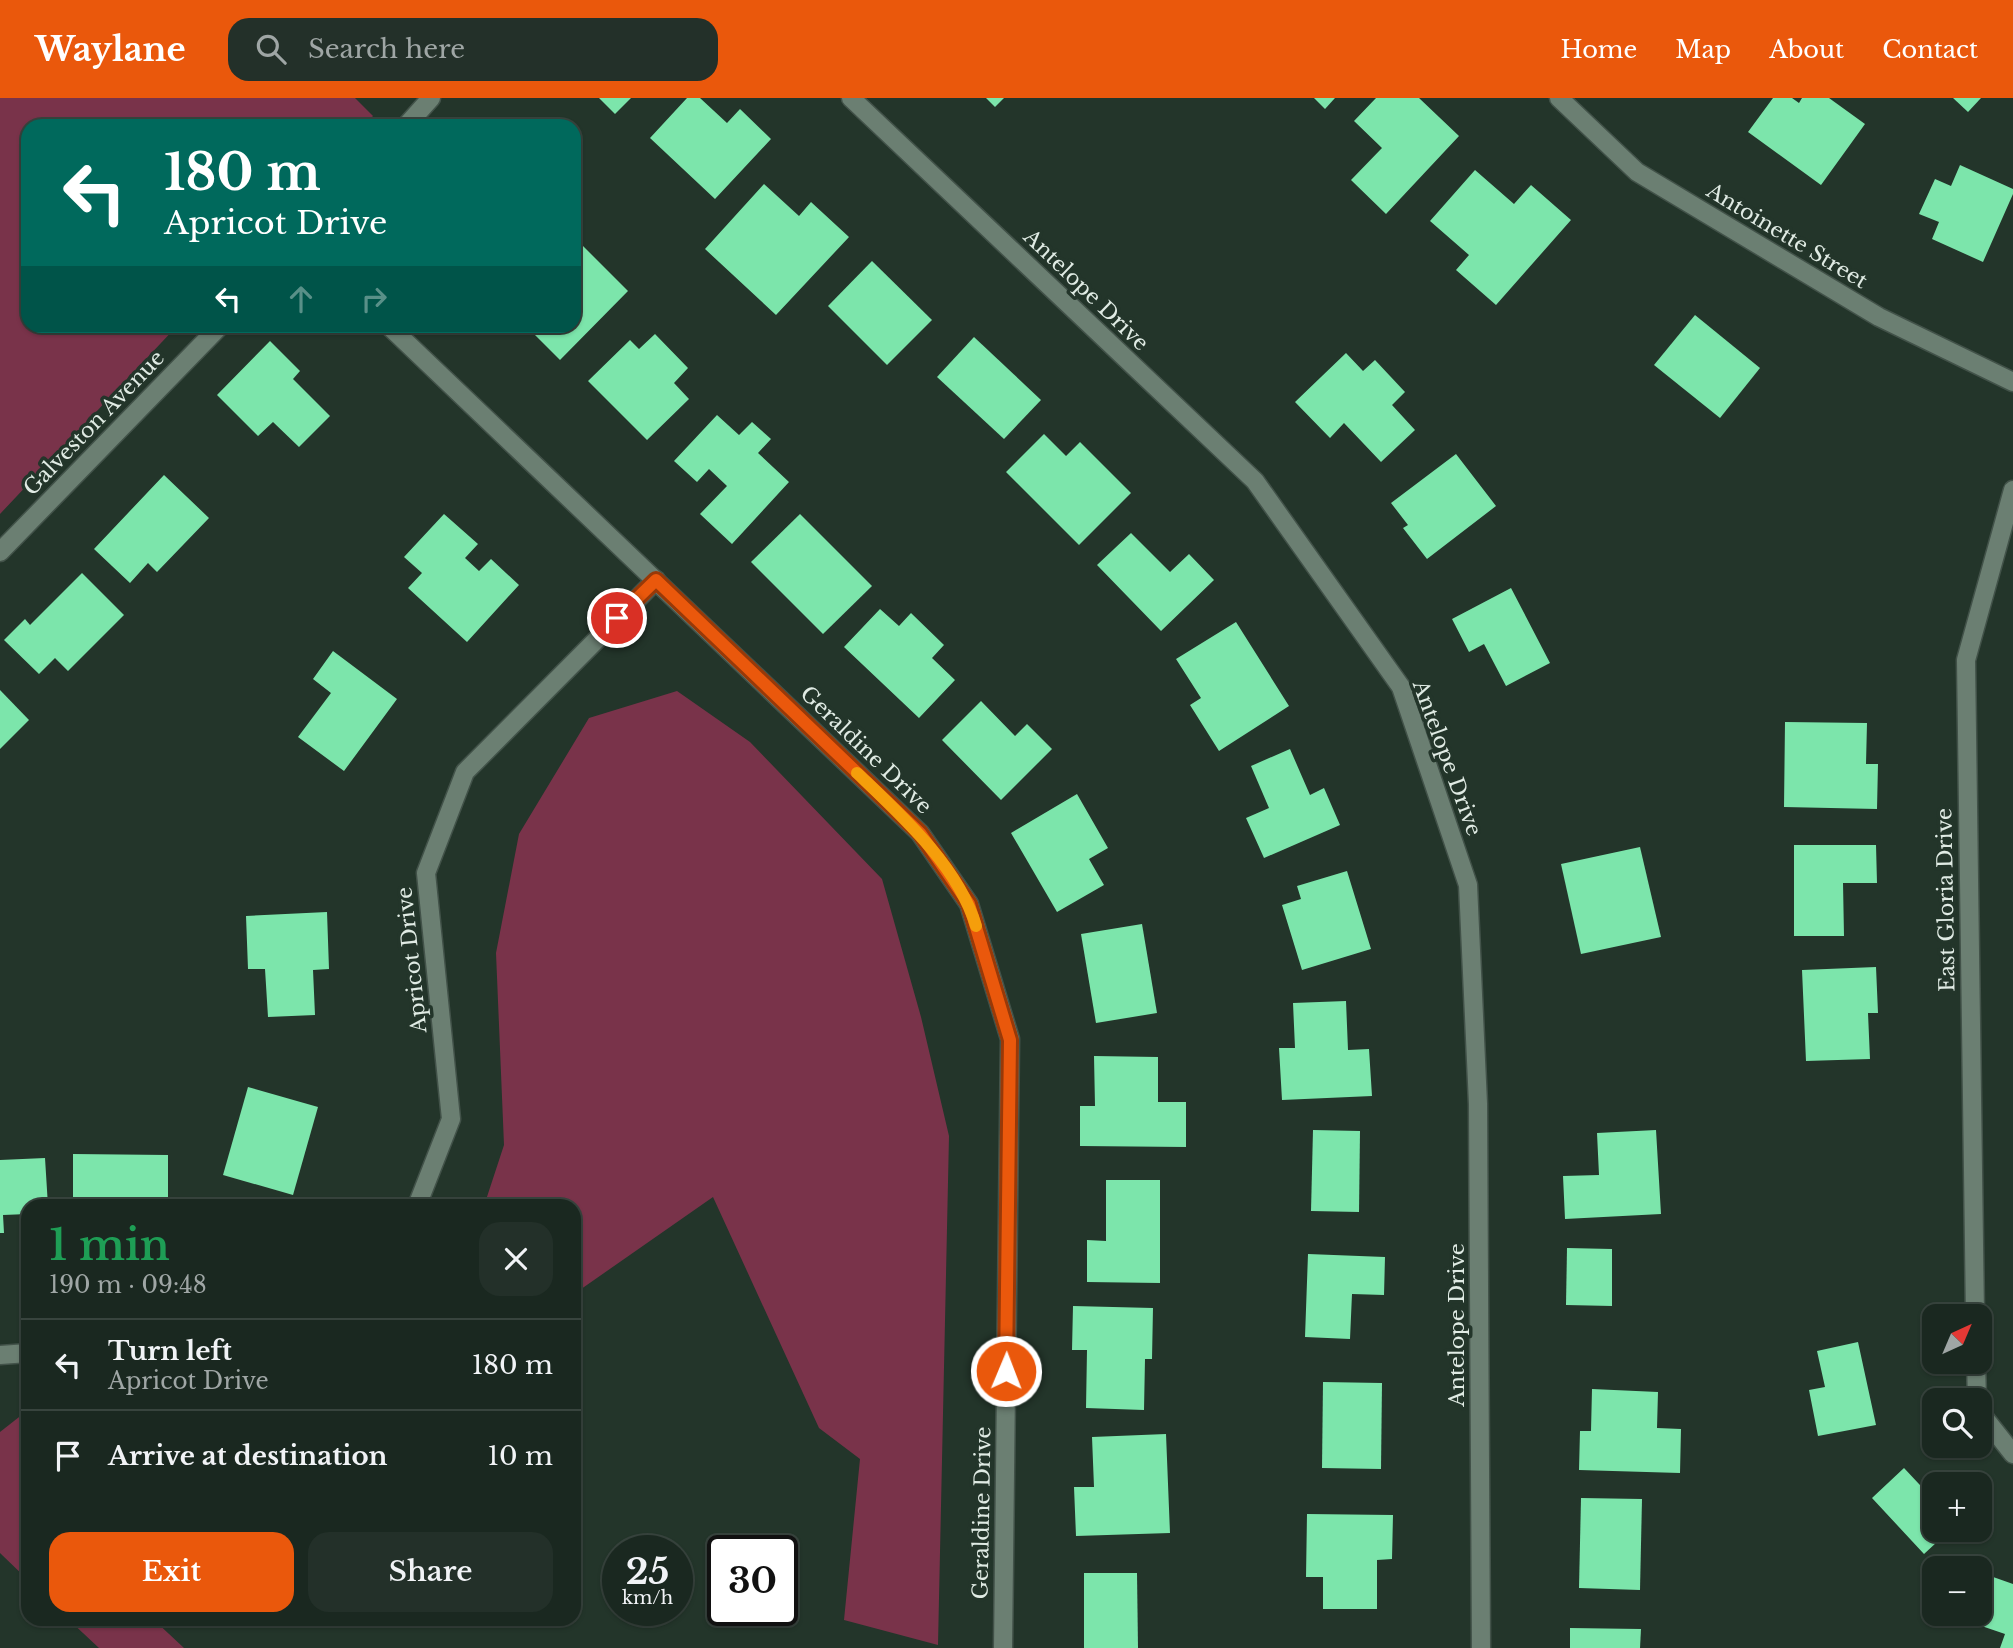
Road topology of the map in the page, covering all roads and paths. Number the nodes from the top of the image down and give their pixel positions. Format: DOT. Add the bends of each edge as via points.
graph roads {
  1 [pos="431,98"];
  2 [pos="851,98"];
  3 [pos="1559,98"];
  4 [pos="412,119"];
  5 [pos="213,333"];
  6 [pos="396,333"];
  7 [pos="2013,382"];
  8 [pos="2013,490"];
  9 [pos="0,552"];
  10 [pos="656,580"];
  11 [pos="420,1199"];
  12 [pos="1975,1304"];
  13 [pos="21,1354"];
  14 [pos="0,1355"];
  15 [pos="1992,1427"];
  16 [pos="2013,1454"];
  17 [pos="1003,1648"];
  18 [pos="1481,1648"];
  1 -- 4 [label="street"];
  2 -- 18 [label="street, Antelope Drive" via="1255,481 1401,687 1468,885 1478,1104"];
  3 -- 7 [label="street, Antoinette Street" via="1637,172 1879,317"];
  5 -- 9 [label="street, Galveston Avenue"];
  6 -- 10 [label="street, Geraldine Drive"];
  8 -- 12 [label="street, East Gloria Drive" via="1966,660"];
  10 -- 11 [label="street, Apricot Drive" via="465,772 426,873 451,1119"];
  10 -- 17 [label="street, Geraldine Drive" via="920,833 969,904 1010,1040"];
  13 -- 14 [label="street"];
  15 -- 16 [label="street"];
}
